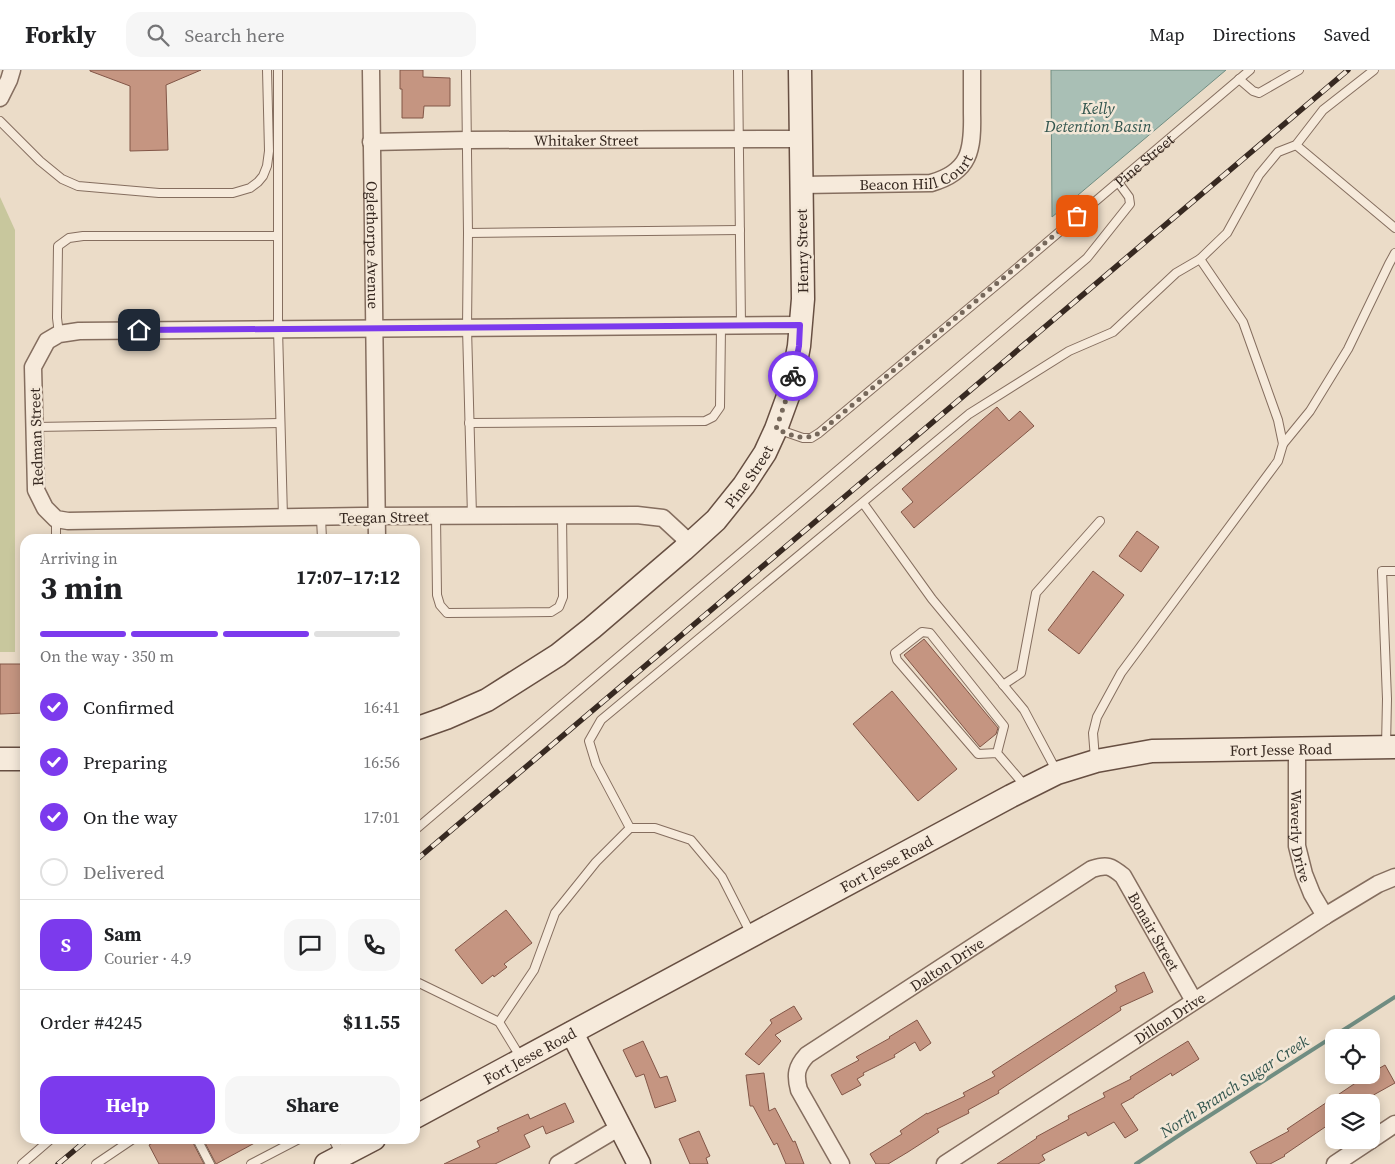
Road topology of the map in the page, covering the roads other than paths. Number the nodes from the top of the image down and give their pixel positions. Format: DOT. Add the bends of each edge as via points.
graph roads {
  1 [pos="12,70"];
  2 [pos="267,70"];
  3 [pos="278,70"];
  4 [pos="370,70"];
  5 [pos="466,70"];
  6 [pos="738,70"];
  7 [pos="800,70"];
  8 [pos="972,70"];
  9 [pos="1250,70"];
  10 [pos="1300,70"];
  11 [pos="1374,70"];
  12 [pos="1239,79"];
  13 [pos="0,98"];
  14 [pos="0,121"];
  15 [pos="739,138"];
  16 [pos="801,139"];
  17 [pos="467,140"];
  18 [pos="371,142"];
  19 [pos="1296,145"];
  20 [pos="1118,182"];
  21 [pos="801,185"];
  22 [pos="1395,228"];
  23 [pos="740,230"];
  24 [pos="468,233"];
  25 [pos="277,236"];
  26 [pos="1395,253"];
  27 [pos="1200,259"];
  28 [pos="741,325"];
  29 [pos="800,325"];
  30 [pos="721,326"];
  31 [pos="467,328"];
  32 [pos="278,329"];
  33 [pos="375,329"];
  34 [pos="53,337"];
  35 [pos="280,423"];
  36 [pos="469,423"];
  37 [pos="34,427"];
  38 [pos="776,429"];
  39 [pos="1283,444"];
  40 [pos="863,503"];
  41 [pos="376,516"];
  42 [pos="436,516"];
  43 [pos="472,516"];
  44 [pos="562,516"];
  45 [pos="283,517"];
  46 [pos="321,518"];
  47 [pos="62,520"];
  48 [pos="1100,521"];
  49 [pos="58,534"];
  50 [pos="322,534"];
  51 [pos="377,534"];
  52 [pos="690,543"];
  53 [pos="1395,571"];
  54 [pos="1003,686"];
  55 [pos="420,727"];
  56 [pos="1297,748"];
  57 [pos="1391,748"];
  58 [pos="997,753"];
  59 [pos="0,759"];
  60 [pos="20,759"];
  61 [pos="1096,761"];
  62 [pos="1058,773"];
  63 [pos="1027,788"];
  64 [pos="420,826"];
  65 [pos="630,828"];
  66 [pos="1110,867"];
  67 [pos="1395,877"];
  68 [pos="1324,916"];
  69 [pos="752,935"];
  70 [pos="420,983"];
  71 [pos="1194,1001"];
  72 [pos="499,1022"];
  73 [pos="572,1033"];
  74 [pos="522,1060"];
  75 [pos="420,1114"];
  76 [pos="1395,1124"];
  77 [pos="620,1127"];
  78 [pos="1380,1134"];
  79 [pos="45,1144"];
  80 [pos="126,1144"];
  81 [pos="200,1144"];
  82 [pos="289,1144"];
  83 [pos="360,1144"];
  84 [pos="1358,1149"];
  85 [pos="334,1153"];
  86 [pos="22,1164"];
  87 [pos="96,1164"];
  88 [pos="210,1164"];
  89 [pos="251,1164"];
  90 [pos="558,1164"];
  91 [pos="639,1164"];
  92 [pos="841,1164"];
  93 [pos="946,1164"];
  94 [pos="1335,1164"];
  1 -- 13 [label="street"];
  2 -- 14 [label="lane" via="267,166 258,182 232,193 159,193 78,186 62,179 40,161"];
  3 -- 25 [label="lane"];
  4 -- 18 [label="street, Oglethorpe Avenue"];
  5 -- 17 [label="lane"];
  6 -- 15 [label="lane"];
  7 -- 16 [label="street, Henry Street"];
  8 -- 21 [label="street, Beacon Hill Court" via="973,137 970,150 956,171 931,183"];
  9 -- 12 [label="lane, Pine Street"];
  10 -- 12 [label="lane" via="1259,93 1253,92"];
  11 -- 19 [label="lane" via="1323,110"];
  12 -- 20 [label="lane, Pine Street"];
  15 -- 16 [label="street, Whitaker Street"];
  15 -- 17 [label="street, Whitaker Street"];
  15 -- 23 [label="lane"];
  16 -- 21 [label="street, Henry Street"];
  17 -- 18 [label="street, Whitaker Street"];
  17 -- 24 [label="lane"];
  18 -- 33 [label="street, Oglethorpe Avenue"];
  19 -- 22 [label="lane"];
  19 -- 27 [label="lane" via="1278,152 1260,175 1227,233"];
  20 -- 38 [label="lane, Pine Street" via="819,433 803,438"];
  20 -- 64 [label="lane" via="1130,204 1087,258"];
  21 -- 29 [label="street, Henry Street" via="803,299"];
  23 -- 24 [label="lane"];
  23 -- 28 [label="lane"];
  24 -- 31 [label="lane"];
  25 -- 32 [label="lane"];
  25 -- 34 [label="lane" via="69,238 58,246 57,318"];
  26 -- 39 [label="lane" via="1348,349 1310,411"];
  27 -- 39 [label="lane" via="1243,322 1278,420"];
  27 -- 40 [label="lane" via="1176,273 1113,332 1070,352 969,414"];
  28 -- 29 [label="street"];
  28 -- 30 [label="street"];
  29 -- 38 [label="street, Henry Street" via="790,388"];
  30 -- 31 [label="street"];
  30 -- 36 [label="lane" via="720,407 714,417 705,422"];
  31 -- 33 [label="street"];
  31 -- 36 [label="lane"];
  32 -- 33 [label="street"];
  32 -- 34 [label="street" via="79,331"];
  32 -- 35 [label="lane"];
  33 -- 41 [label="street, Oglethorpe Avenue"];
  34 -- 37 [label="street, Redman Street" via="33,367"];
  35 -- 37 [label="lane"];
  35 -- 45 [label="lane"];
  36 -- 43 [label="lane"];
  37 -- 47 [label="street, Redman Street" via="36,490 45,508"];
  38 -- 52 [label="street, Pine Street" via="744,485 716,520"];
  39 -- 61 [label="lane" via="1278,461 1122,673 1097,717 1093,733"];
  40 -- 54 [label="lane" via="932,599"];
  40 -- 65 [label="lane" via="601,720 589,741 596,764"];
  41 -- 42 [label="street, Teegan Street"];
  41 -- 46 [label="street, Teegan Street"];
  41 -- 51 [label="street, Oglethorpe Avenue"];
  42 -- 43 [label="street, Teegan Street"];
  42 -- 44 [label="lane" via="437,595 447,613 551,612 559,607 563,597"];
  43 -- 44 [label="street, Teegan Street"];
  44 -- 52 [label="street, Teegan Street" via="662,518"];
  45 -- 46 [label="street, Teegan Street"];
  45 -- 47 [label="street, Teegan Street"];
  46 -- 50 [label="lane"];
  47 -- 49 [label="lane"];
  48 -- 54 [label="lane" via="1036,593 1021,673"];
  52 -- 55 [label="street, Pine Street" via="550,660 487,700"];
  53 -- 57 [label="lane" via="1382,571 1386,699"];
  54 -- 62 [label="lane" via="1024,710"];
  56 -- 57 [label="street, Fort Jesse Road"];
  56 -- 61 [label="street, Fort Jesse Road" via="1152,751"];
  56 -- 68 [label="street, Waverly Drive" via="1297,846 1304,874"];
  58 -- 58 [label="lane" via="978,754 897,660 895,653 922,632 930,633 1004,726"];
  58 -- 63 [label="lane"];
  59 -- 60 [label="street"];
  61 -- 62 [label="street, Fort Jesse Road"];
  62 -- 63 [label="street, Fort Jesse Road"];
  63 -- 69 [label="street, Fort Jesse Road"];
  65 -- 69 [label="lane" via="655,828 691,840 722,877"];
  65 -- 72 [label="lane" via="596,862 555,913 534,970"];
  66 -- 71 [label="street, Bonair Street" via="1122,876"];
  66 -- 92 [label="street, Dalton Drive" via="1092,869 801,1061 796,1077 799,1090"];
  67 -- 68 [label="street, Dillon Drive"];
  68 -- 71 [label="street, Dillon Drive"];
  69 -- 73 [label="street, Fort Jesse Road"];
  70 -- 72 [label="lane"];
  71 -- 93 [label="street, Dillon Drive"];
  72 -- 74 [label="lane"];
  73 -- 74 [label="street, Fort Jesse Road"];
  73 -- 77 [label="street"];
  74 -- 75 [label="street, Fort Jesse Road"];
  76 -- 78 [label="street"];
  77 -- 90 [label="street"];
  77 -- 91 [label="street"];
  79 -- 86 [label="lane"];
  80 -- 87 [label="lane"];
  81 -- 88 [label="lane"];
  82 -- 89 [label="lane"];
  83 -- 85 [label="street"];
  84 -- 94 [label="street"];
}
